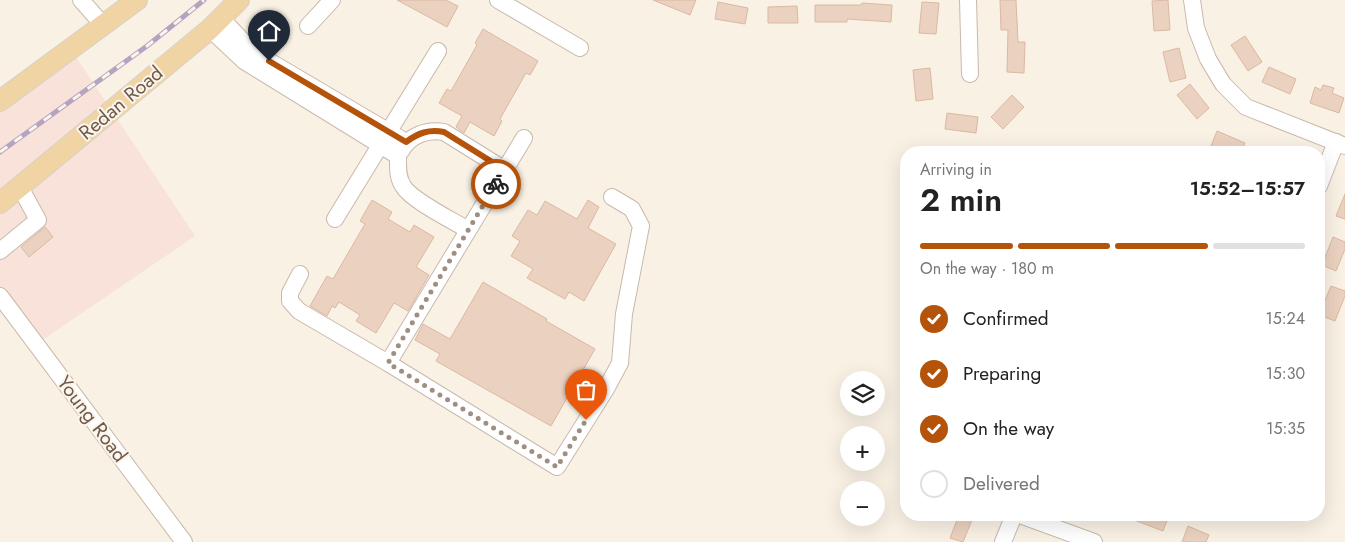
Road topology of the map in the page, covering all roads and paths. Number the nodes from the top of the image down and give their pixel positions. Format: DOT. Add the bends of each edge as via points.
graph roads {
  1 [pos="81,0"];
  2 [pos="137,0"];
  3 [pos="239,0"];
  4 [pos="332,0"];
  5 [pos="498,0"];
  6 [pos="968,0"];
  7 [pos="1192,0"];
  8 [pos="215,24"];
  9 [pos="104,26"];
  10 [pos="308,26"];
  11 [pos="580,48"];
  12 [pos="438,51"];
  13 [pos="970,74"];
  14 [pos="0,102"];
  15 [pos="385,138"];
  16 [pos="524,138"];
  17 [pos="1341,144"];
  18 [pos="402,149"];
  19 [pos="505,170"];
  20 [pos="1325,175"];
  21 [pos="20,187"];
  22 [pos="612,197"];
  23 [pos="0,203"];
  24 [pos="335,218"];
  25 [pos="468,230"];
  26 [pos="0,251"];
  27 [pos="300,274"];
  28 [pos="0,296"];
  29 [pos="388,363"];
  30 [pos="1012,521"];
  31 [pos="1036,521"];
  32 [pos="184,542"];
  33 [pos="1004,542"];
  34 [pos="1094,542"];
  1 -- 9 [label="street"];
  2 -- 9 [label="main road"];
  3 -- 8 [label="main road, Redan Road"];
  4 -- 10 [label="street"];
  5 -- 11 [label="street"];
  6 -- 13 [label="street"];
  7 -- 17 [label="street" via="1196,28 1208,59 1223,84 1246,106"];
  8 -- 15 [label="street" via="248,56"];
  8 -- 21 [label="main road, Redan Road"];
  9 -- 14 [label="main road"];
  12 -- 15 [label="street"];
  15 -- 18 [label="street"];
  15 -- 24 [label="street"];
  16 -- 19 [label="street"];
  17 -- 20 [label="street"];
  18 -- 19 [label="street" via="423,133 444,132"];
  18 -- 25 [label="street" via="398,168 400,180 410,195"];
  19 -- 25 [label="street"];
  21 -- 23 [label="main road, Redan Road"];
  21 -- 26 [label="street" via="38,220"];
  22 -- 29 [label="street" via="632,209 641,226 624,314 620,363 557,467"];
  25 -- 29 [label="street"];
  27 -- 29 [label="street" via="290,293 290,301 299,311"];
  28 -- 32 [label="street, Young Road"];
  30 -- 33 [label="street"];
  31 -- 34 [label="street"];
}
